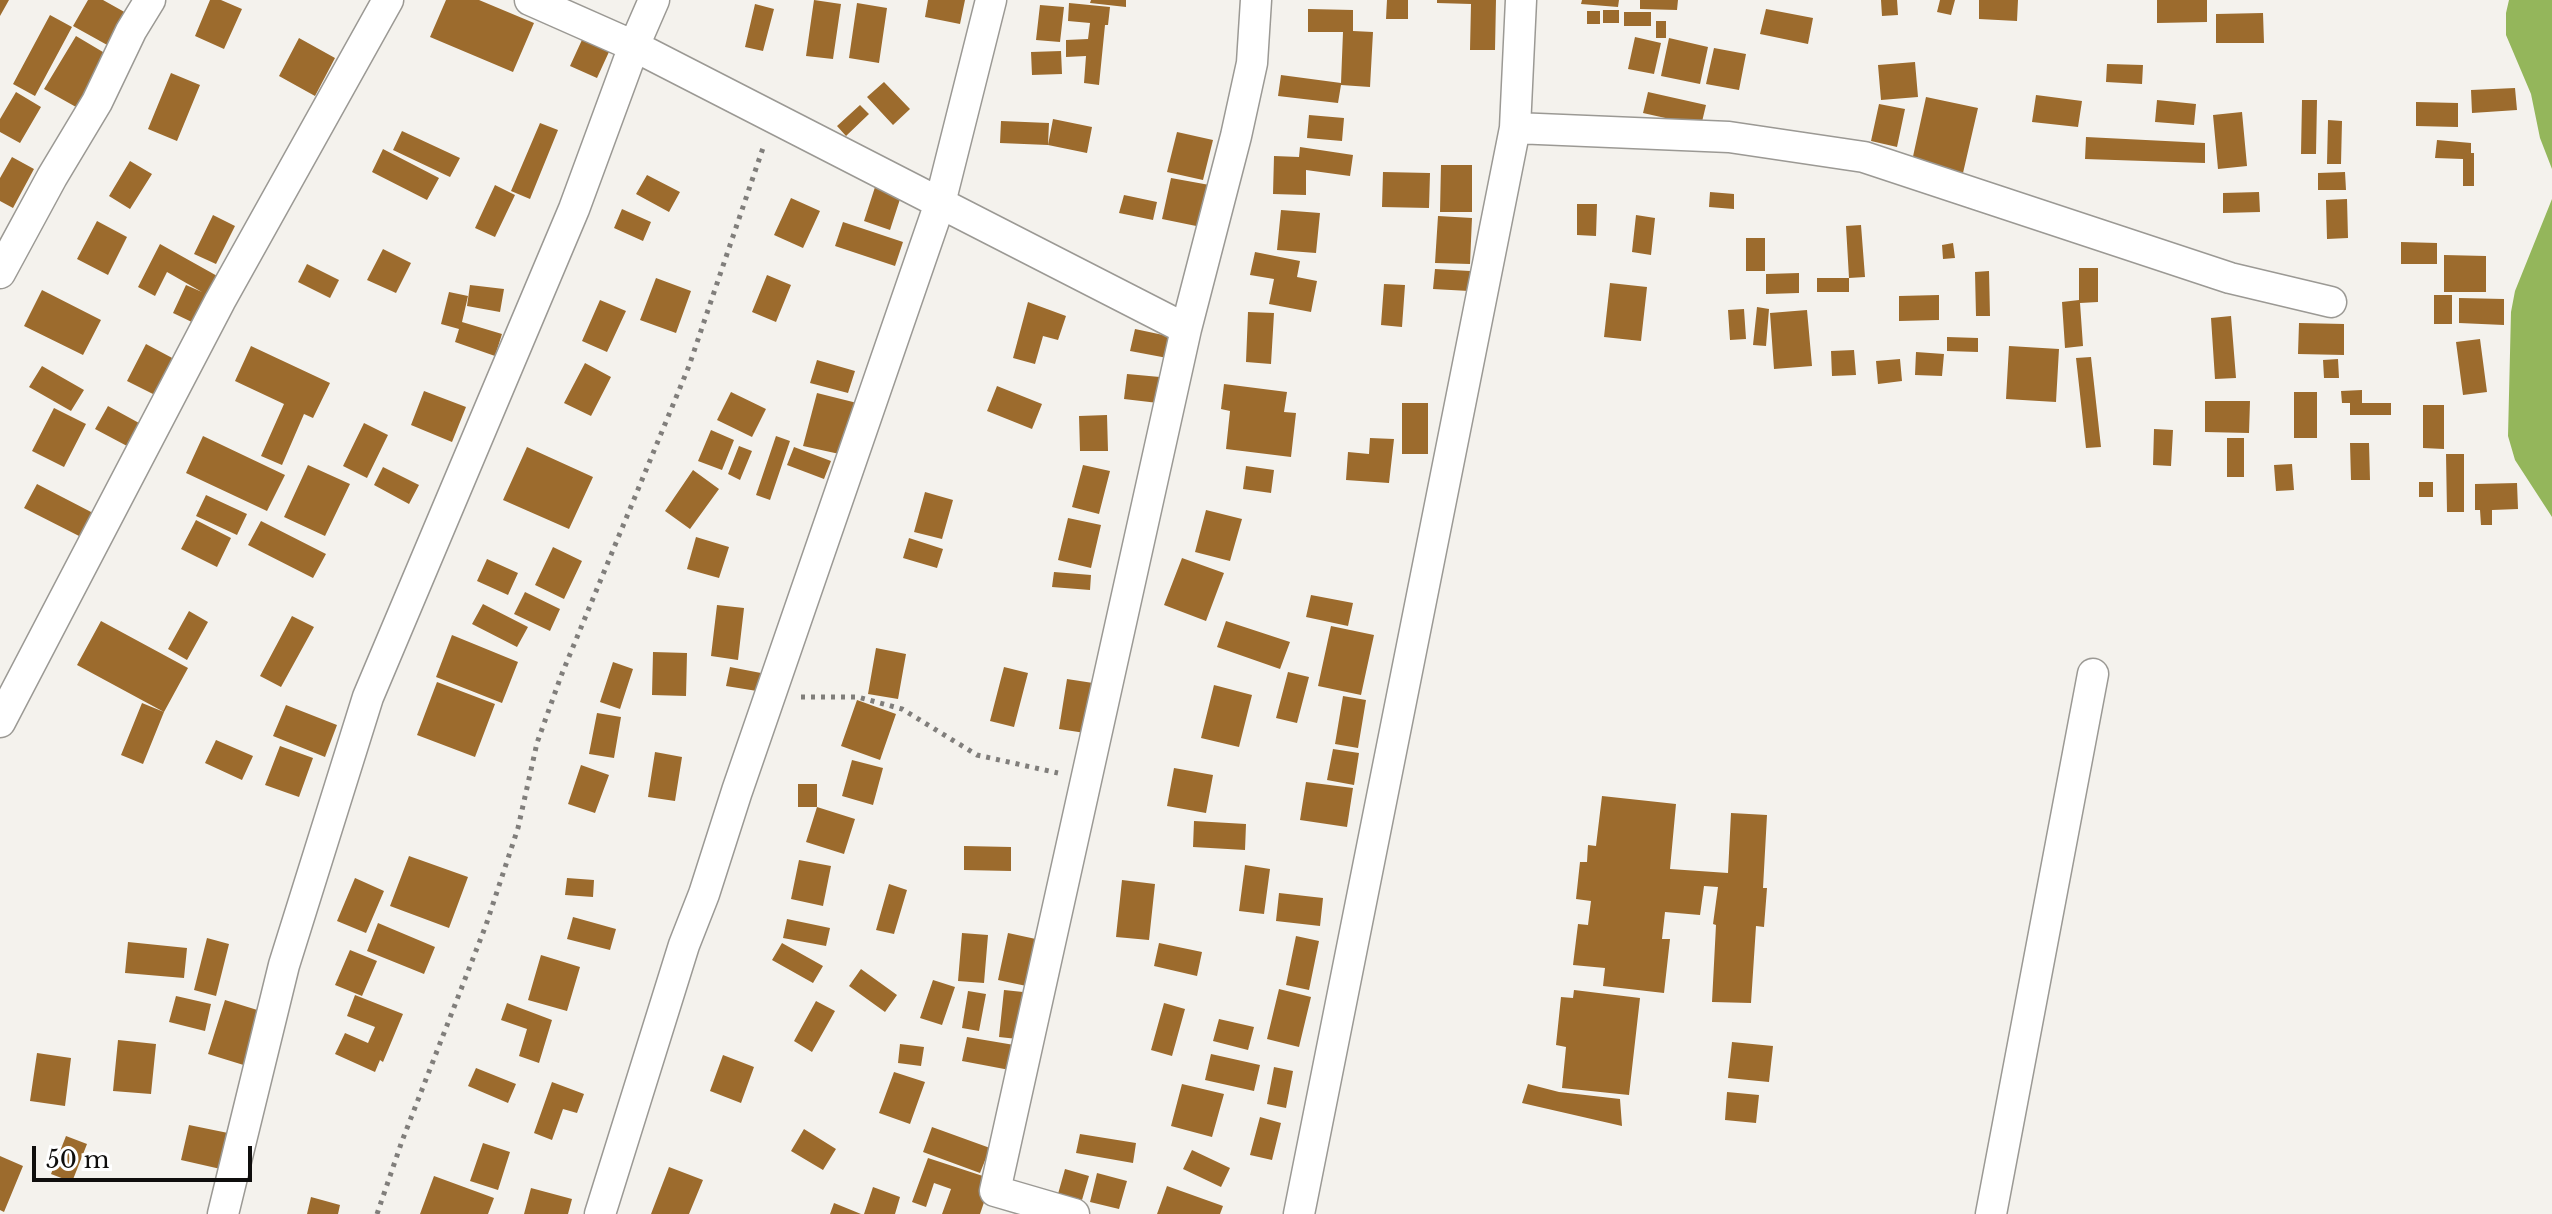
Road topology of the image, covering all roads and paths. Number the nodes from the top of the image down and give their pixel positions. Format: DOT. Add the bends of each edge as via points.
graph roads {
  1 [pos="150,0"];
  2 [pos="388,0"];
  3 [pos="530,0"];
  4 [pos="654,0"];
  5 [pos="991,0"];
  6 [pos="1256,0"];
  7 [pos="1521,0"];
  8 [pos="634,46"];
  9 [pos="774,117"];
  10 [pos="1515,128"];
  11 [pos="940,203"];
  12 [pos="0,273"];
  13 [pos="2331,302"];
  14 [pos="1186,329"];
  15 [pos="2093,674"];
  16 [pos="772,697"];
  17 [pos="0,722"];
  18 [pos="1086,779"];
  19 [pos="993,1203"];
  20 [pos="223,1214"];
  21 [pos="377,1214"];
  22 [pos="600,1214"];
  23 [pos="1074,1214"];
  24 [pos="1299,1214"];
  25 [pos="1991,1214"];
  1 -- 12 [label="street"];
  2 -- 17 [label="street" via="220,301"];
  3 -- 8 [label="street"];
  4 -- 8 [label="street"];
  5 -- 11 [label="street"];
  6 -- 14 [label="street" via="1249,78"];
  7 -- 10 [label="street"];
  8 -- 9 [label="street"];
  8 -- 20 [label="street" via="574,209 368,697 284,965"];
  9 -- 11 [label="street"];
  9 -- 21 [label="path" via="689,366 561,676 486,925"];
  10 -- 13 [label="street" via="1729,137 1864,157 2230,278"];
  10 -- 24 [label="street"];
  11 -- 14 [label="street"];
  11 -- 16 [label="street"];
  14 -- 18 [label="street"];
  15 -- 25 [label="street"];
  16 -- 18 [label="path" via="858,697 902,709 977,755"];
  16 -- 22 [label="street" via="684,945"];
  18 -- 19 [label="street"];
  19 -- 23 [label="street"];
}
